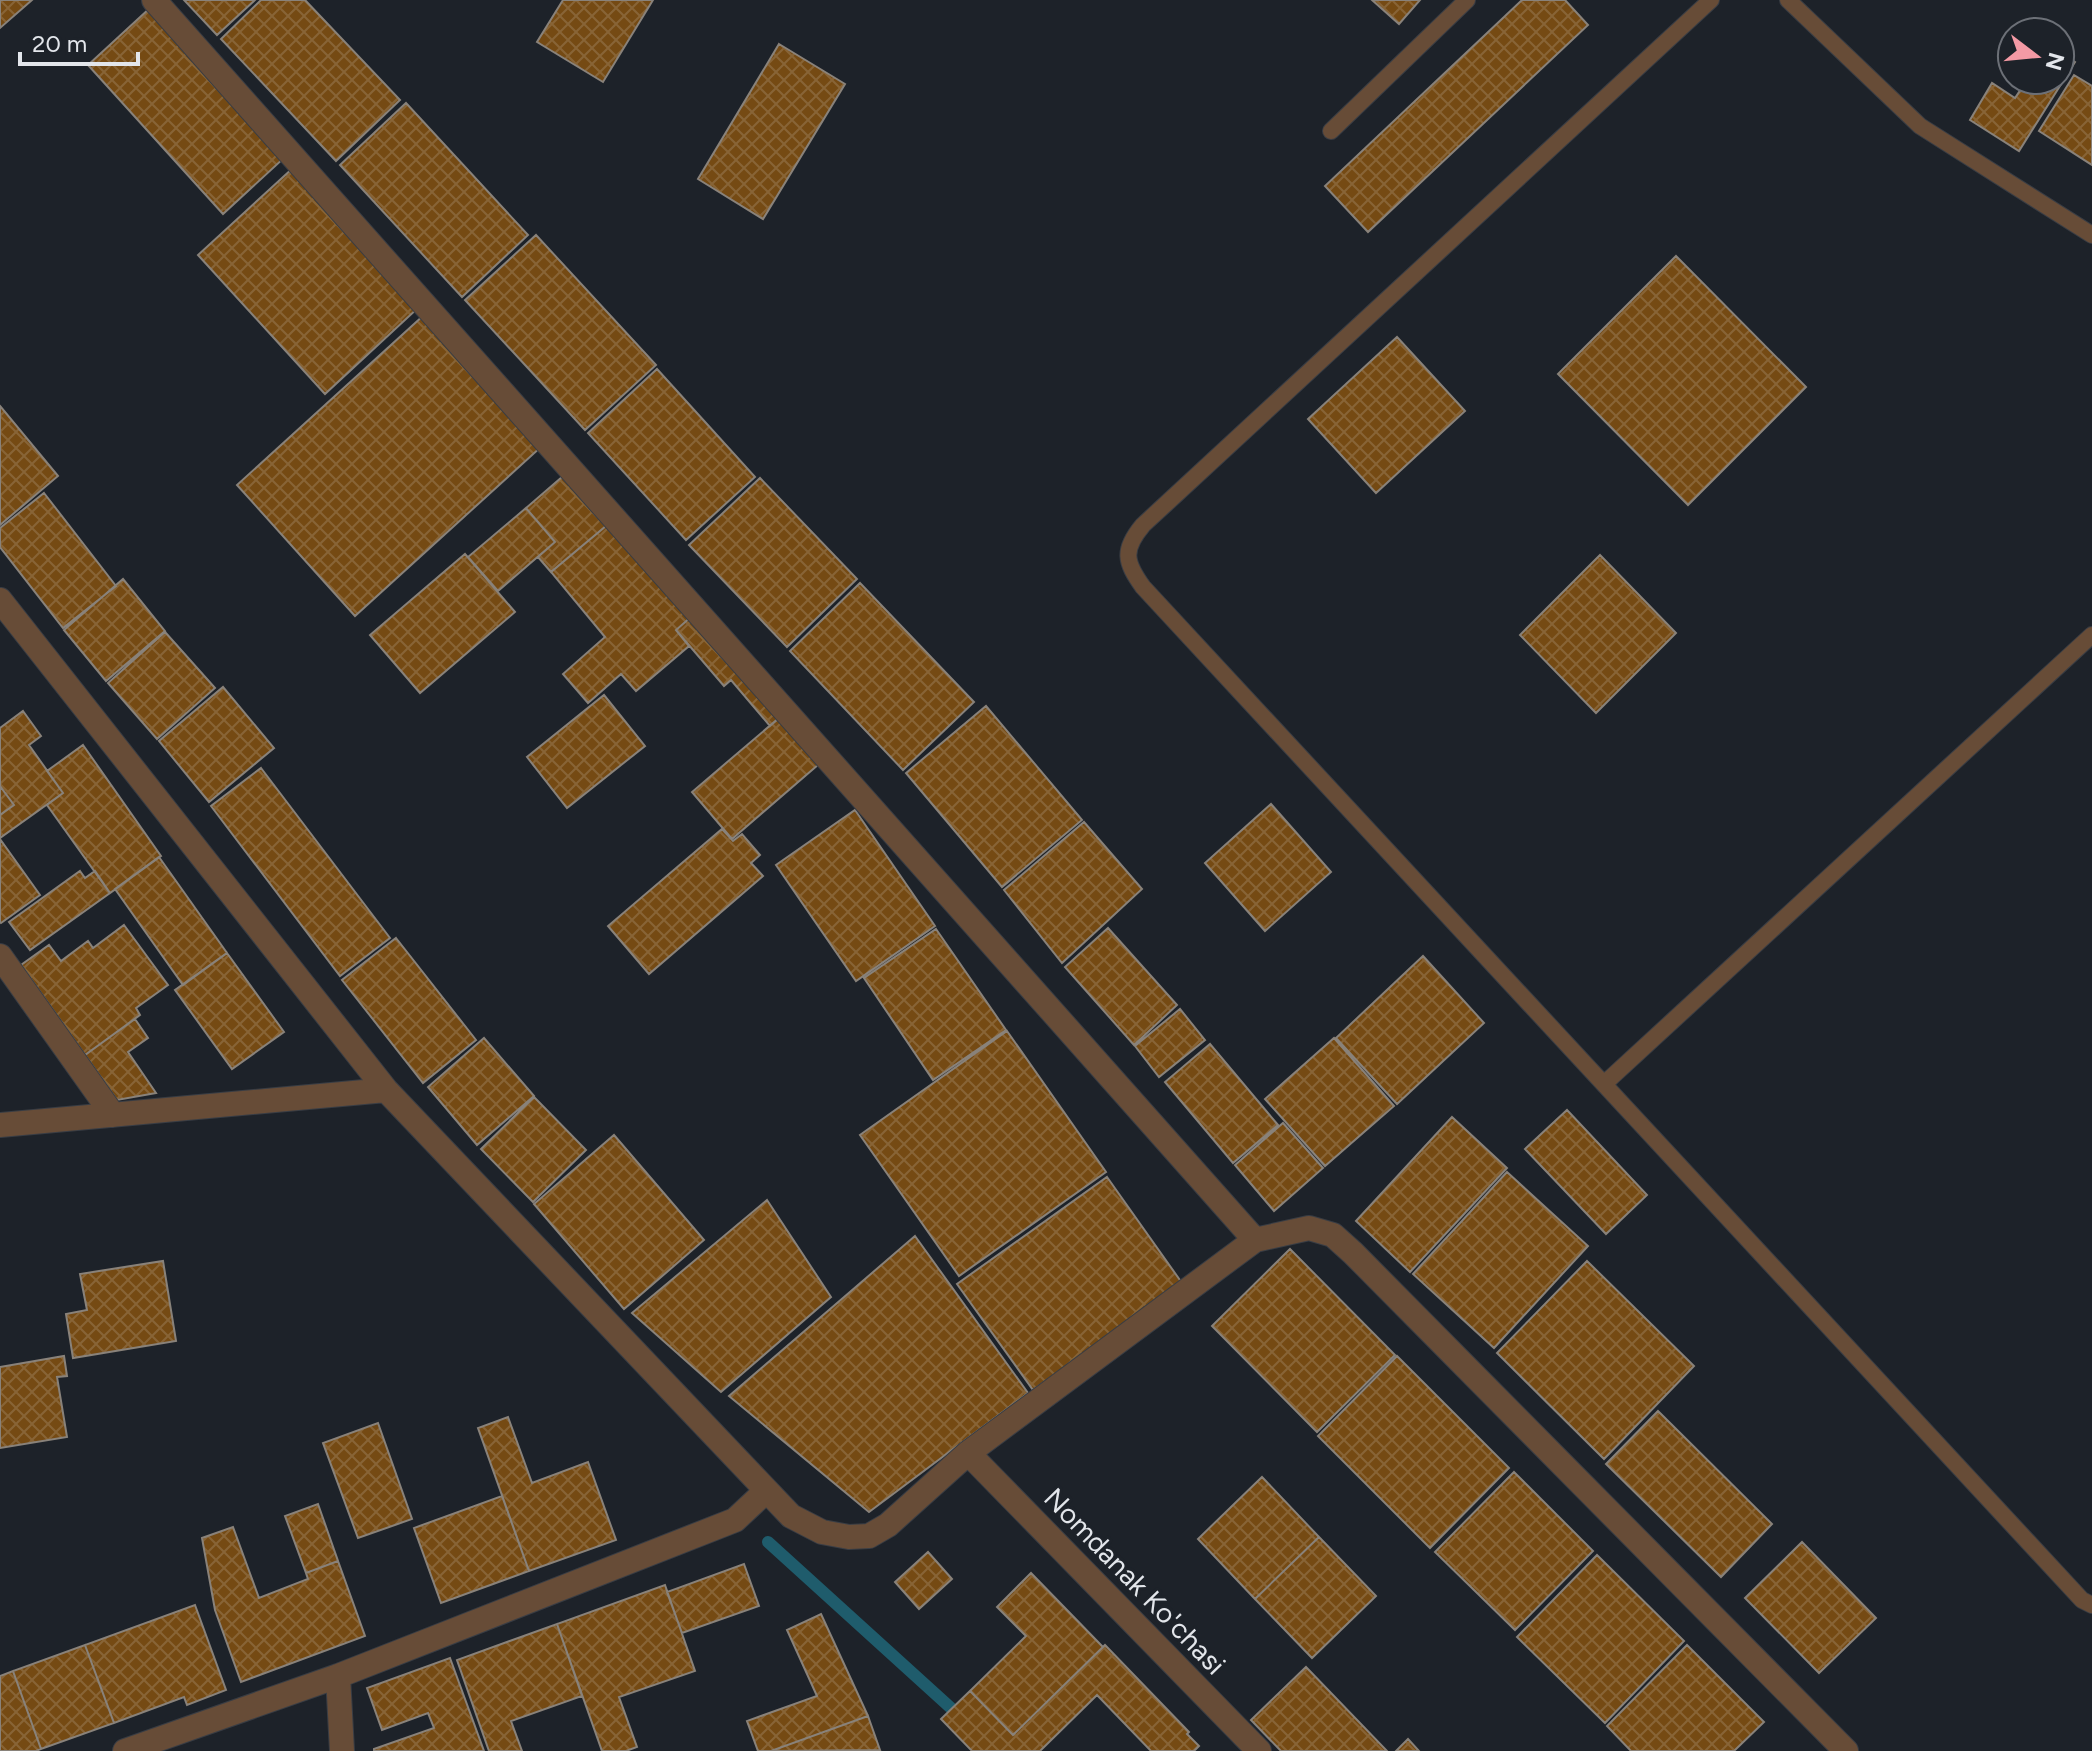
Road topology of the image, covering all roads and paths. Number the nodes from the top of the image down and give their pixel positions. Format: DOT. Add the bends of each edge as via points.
graph roads {
  1 [pos="154,0"];
  2 [pos="1467,0"];
  3 [pos="1711,0"];
  4 [pos="1788,0"];
  5 [pos="1331,131"];
  6 [pos="2092,235"];
  7 [pos="0,600"];
  8 [pos="2092,635"];
  9 [pos="0,956"];
  10 [pos="1604,1084"];
  11 [pos="386,1090"];
  12 [pos="113,1115"];
  13 [pos="0,1125"];
  14 [pos="1255,1240"];
  15 [pos="968,1453"];
  16 [pos="766,1491"];
  17 [pos="2092,1605"];
  18 [pos="338,1676"];
  19 [pos="125,1751"];
  20 [pos="342,1751"];
  21 [pos="1259,1751"];
  22 [pos="1846,1751"];
  1 -- 14 [label="street"];
  2 -- 5 [label="lane"];
  3 -- 10 [label="lane" via="1143,525 1127,555 1143,587"];
  4 -- 6 [label="lane" via="1920,126"];
  7 -- 11 [label="street"];
  8 -- 10 [label="lane"];
  9 -- 12 [label="street"];
  10 -- 17 [label="lane"];
  11 -- 12 [label="street"];
  11 -- 16 [label="street"];
  12 -- 13 [label="street"];
  14 -- 15 [label="street"];
  14 -- 22 [label="street" via="1309,1228 1333,1235"];
  15 -- 16 [label="street" via="869,1536 822,1532 791,1516"];
  15 -- 21 [label="street, Nomdanak Ko'chasi"];
  16 -- 18 [label="street" via="735,1520"];
  18 -- 19 [label="street"];
  18 -- 20 [label="street"];
}
